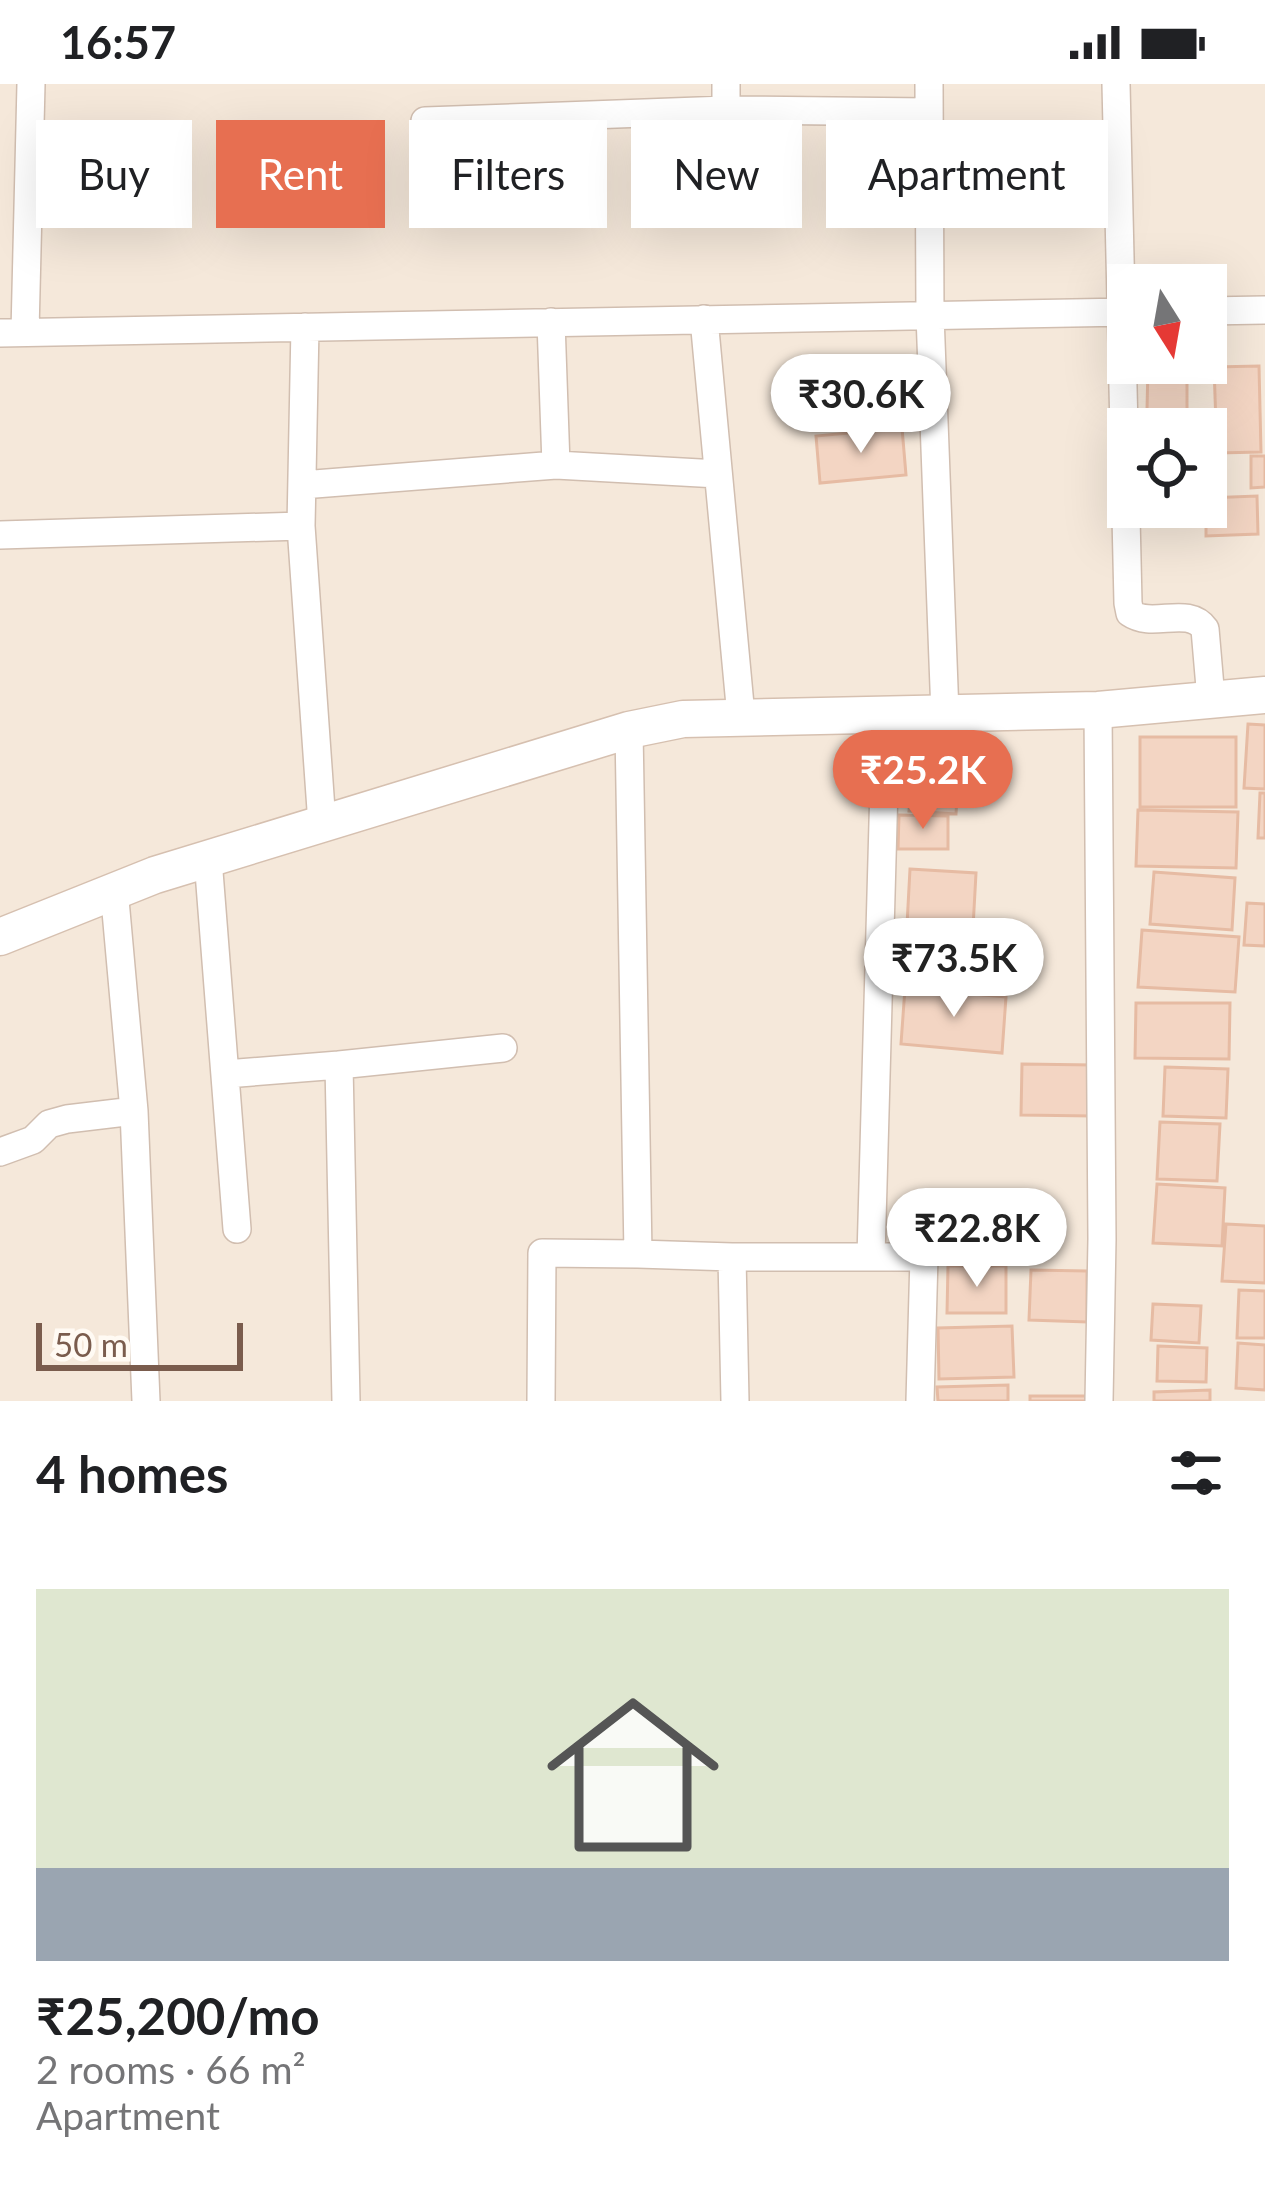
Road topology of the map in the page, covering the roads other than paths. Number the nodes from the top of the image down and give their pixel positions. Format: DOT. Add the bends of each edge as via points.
graph roads {
  1 [pos="31,84"];
  2 [pos="1116,84"];
  3 [pos="726,97"];
  4 [pos="929,98"];
  5 [pos="438,120"];
  6 [pos="1122,264"];
  7 [pos="1265,310"];
  8 [pos="1227,311"];
  9 [pos="1107,312"];
  10 [pos="930,315"];
  11 [pos="704,319"];
  12 [pos="550,322"];
  13 [pos="305,327"];
  14 [pos="13,333"];
  15 [pos="1125,384"];
  16 [pos="556,465"];
  17 [pos="718,474"];
  18 [pos="302,485"];
  19 [pos="301,526"];
  20 [pos="0,535"];
  21 [pos="1265,695"];
  22 [pos="1211,700"];
  23 [pos="1098,710"];
  24 [pos="886,714"];
  25 [pos="945,714"];
  26 [pos="741,716"];
  27 [pos="629,730"];
  28 [pos="322,824"];
  29 [pos="208,859"];
  30 [pos="114,889"];
  31 [pos="0,937"];
  32 [pos="502,1048"];
  33 [pos="339,1065"];
  34 [pos="226,1074"];
  35 [pos="134,1111"];
  36 [pos="0,1152"];
  37 [pos="237,1229"];
  38 [pos="638,1254"];
  39 [pos="732,1257"];
  40 [pos="871,1258"];
  41 [pos="146,1401"];
  42 [pos="346,1401"];
  43 [pos="541,1401"];
  44 [pos="735,1401"];
  45 [pos="920,1401"];
  46 [pos="1100,1401"];
  1 -- 14 [label="street"];
  2 -- 6 [label="street"];
  3 -- 4 [label="street"];
  3 -- 5 [label="street"];
  4 -- 10 [label="street"];
  7 -- 8 [label="street"];
  9 -- 10 [label="street"];
  10 -- 11 [label="street"];
  10 -- 25 [label="street"];
  11 -- 12 [label="street"];
  11 -- 17 [label="street"];
  12 -- 13 [label="street"];
  12 -- 16 [label="street"];
  13 -- 14 [label="street"];
  13 -- 18 [label="street"];
  15 -- 22 [label="street" via="1130,613 1202,622"];
  16 -- 17 [label="street"];
  16 -- 18 [label="street"];
  17 -- 26 [label="street"];
  18 -- 19 [label="street"];
  19 -- 20 [label="street"];
  19 -- 28 [label="street"];
  21 -- 22 [label="main road"];
  22 -- 23 [label="main road"];
  23 -- 25 [label="main road"];
  23 -- 46 [label="street"];
  24 -- 25 [label="main road"];
  24 -- 26 [label="main road"];
  24 -- 40 [label="street"];
  26 -- 27 [label="main road"];
  27 -- 28 [label="main road"];
  27 -- 38 [label="street"];
  28 -- 29 [label="main road"];
  29 -- 30 [label="main road"];
  29 -- 34 [label="street"];
  30 -- 31 [label="main road"];
  30 -- 35 [label="street"];
  32 -- 33 [label="street"];
  33 -- 34 [label="street"];
  33 -- 42 [label="street"];
  34 -- 37 [label="street"];
  35 -- 36 [label="street" via="67,1118"];
  35 -- 41 [label="street"];
  38 -- 39 [label="street"];
  38 -- 43 [label="street" via="542,1253"];
  39 -- 40 [label="street"];
  39 -- 44 [label="street"];
  40 -- 45 [label="street" via="924,1257"];
}
